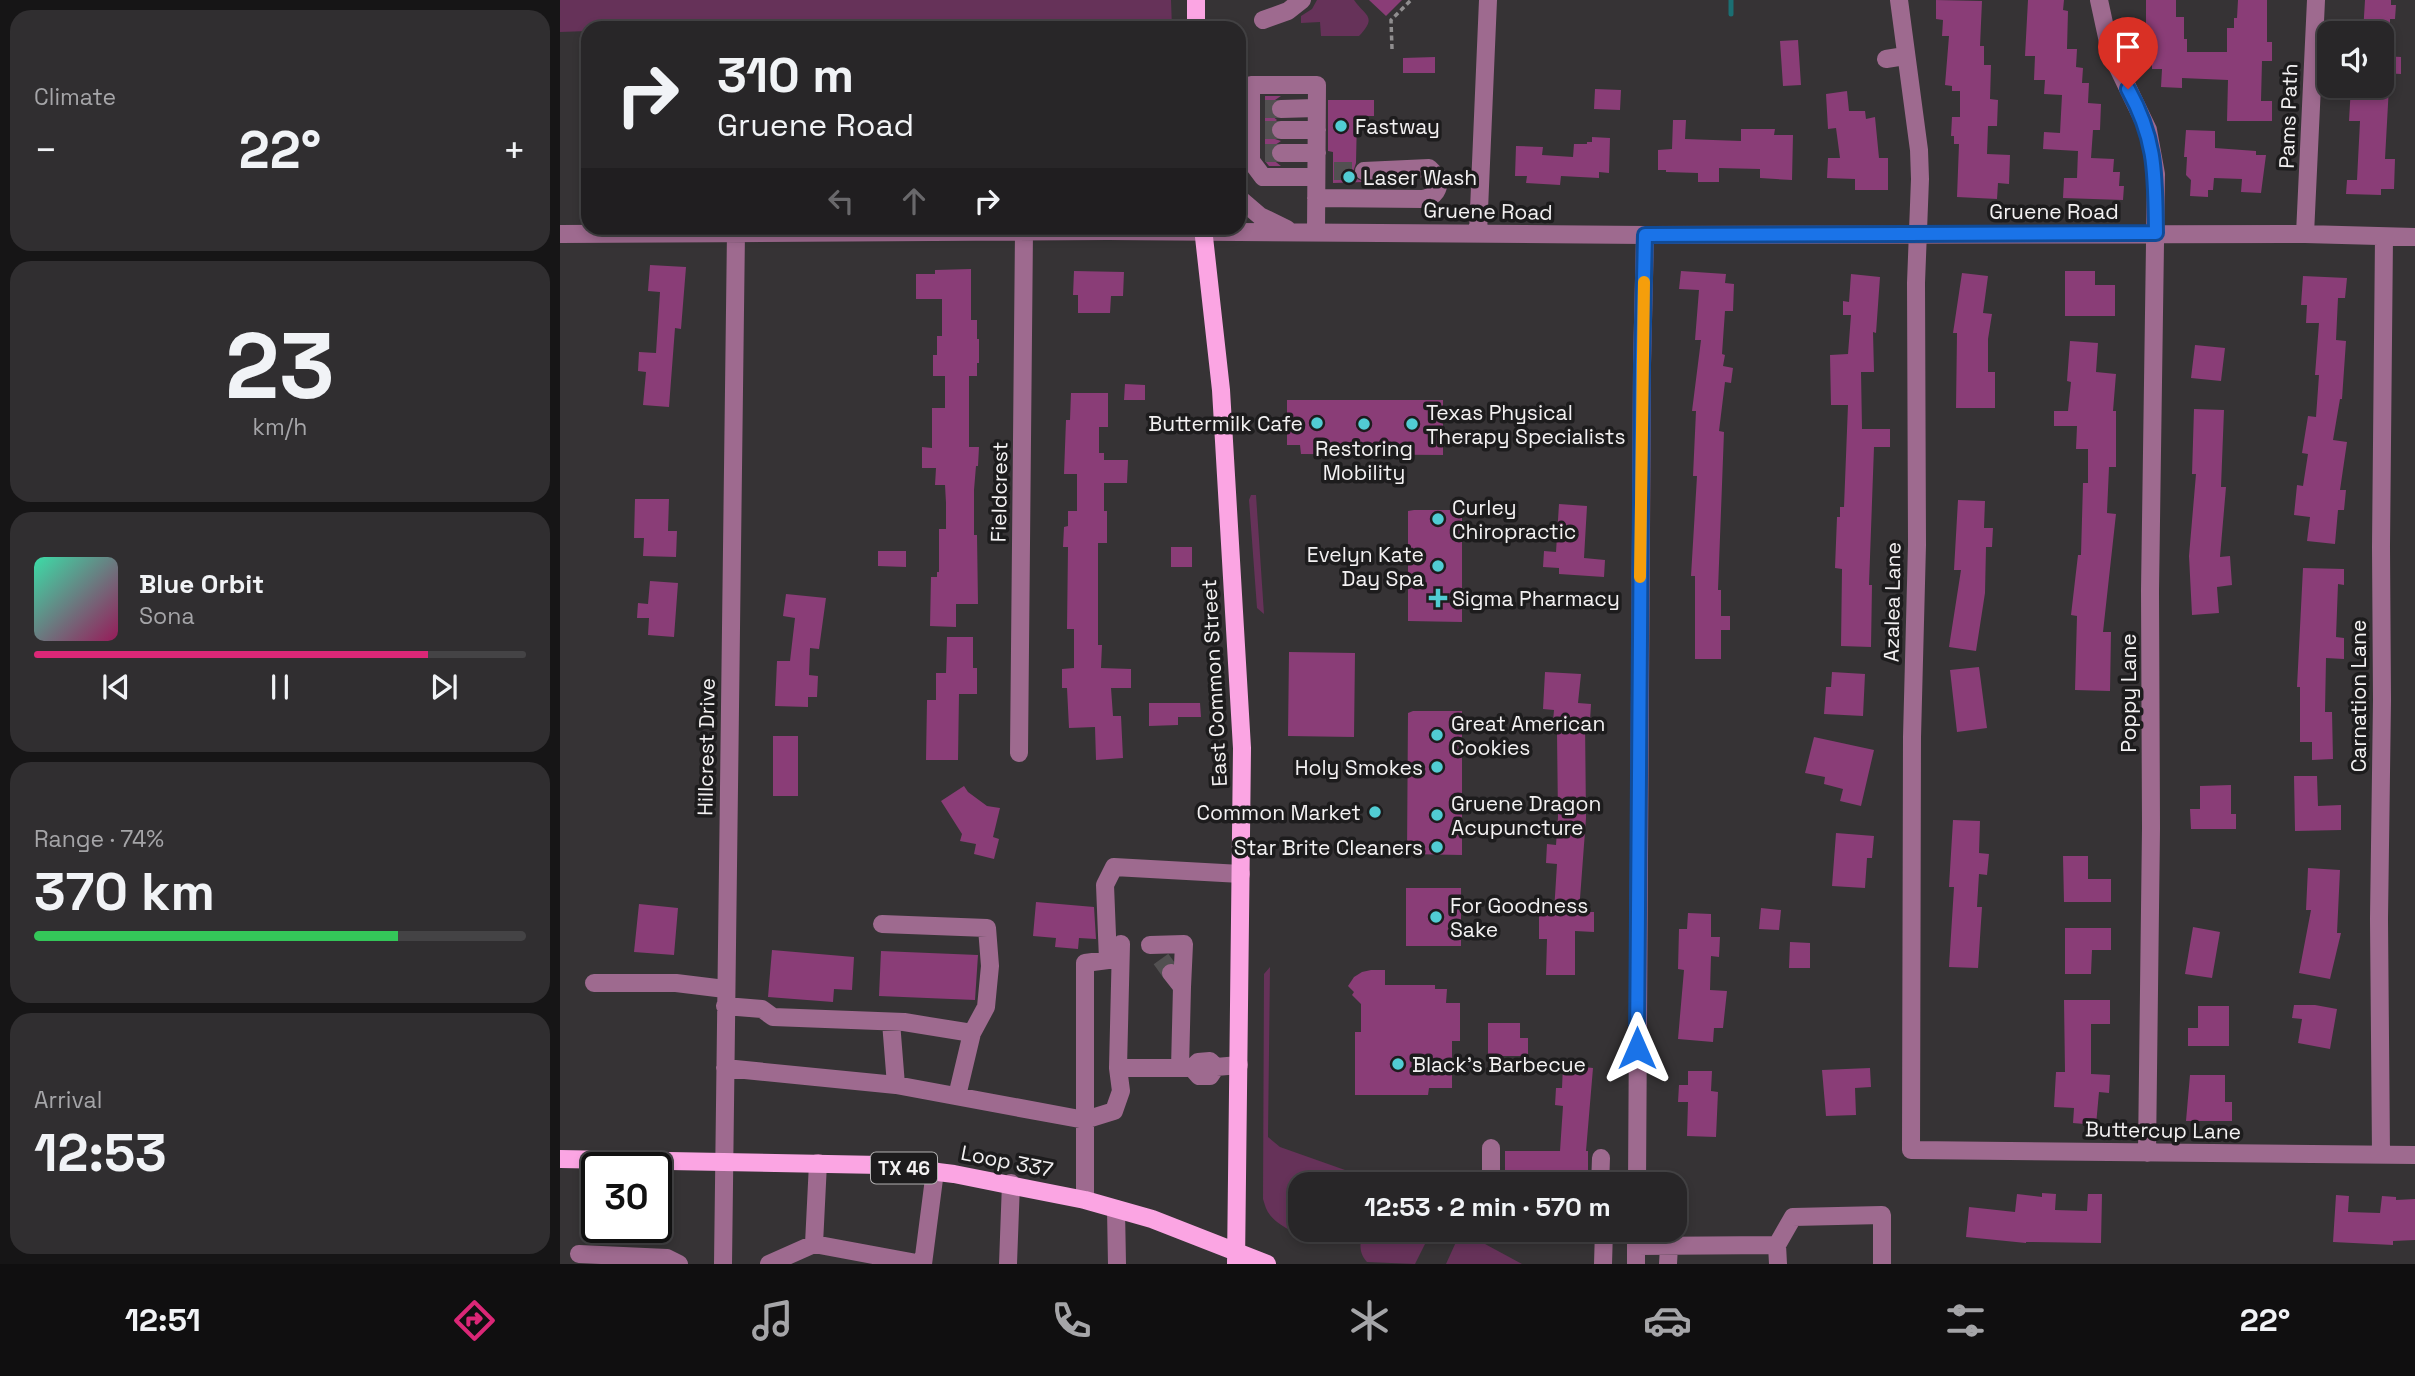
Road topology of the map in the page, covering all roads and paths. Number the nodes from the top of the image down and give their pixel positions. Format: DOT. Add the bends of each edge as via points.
graph roads {
  1 [pos="1196,0"];
  2 [pos="1302,0"];
  3 [pos="1411,0"];
  4 [pos="1488,0"];
  5 [pos="1899,0"];
  6 [pos="2099,0"];
  7 [pos="2316,0"];
  8 [pos="1263,20"];
  9 [pos="1196,21"];
  10 [pos="1392,49"];
  11 [pos="1905,56"];
  12 [pos="1886,59"];
  13 [pos="1317,101"];
  14 [pos="1262,113"];
  15 [pos="1317,130"];
  16 [pos="1267,161"];
  17 [pos="1320,168"];
  18 [pos="1364,171"];
  19 [pos="1316,198"];
  20 [pos="1246,203"];
  21 [pos="1246,230"];
  22 [pos="1294,232"];
  23 [pos="1316,232"];
  24 [pos="1478,233"];
  25 [pos="2156,233"];
  26 [pos="560,234"];
  27 [pos="581,234"];
  28 [pos="1918,234"];
  29 [pos="2305,234"];
  30 [pos="736,235"];
  31 [pos="1024,235"];
  32 [pos="1204,235"];
  33 [pos="1645,235"];
  34 [pos="2384,237"];
  35 [pos="2415,237"];
  36 [pos="1019,753"];
  37 [pos="1241,874"];
  38 [pos="882,924"];
  39 [pos="1114,944"];
  40 [pos="1161,959"];
  41 [pos="594,983"];
  42 [pos="1182,987"];
  43 [pos="725,998"];
  44 [pos="891,1022"];
  45 [pos="972,1033"];
  46 [pos="1239,1065"];
  47 [pos="725,1068"];
  48 [pos="1118,1068"];
  49 [pos="1186,1068"];
  50 [pos="896,1085"];
  51 [pos="957,1096"];
  52 [pos="1085,1120"];
  53 [pos="1492,1148"];
  54 [pos="1911,1150"];
  55 [pos="2147,1153"];
  56 [pos="2381,1155"];
  57 [pos="2415,1155"];
  58 [pos="1601,1158"];
  59 [pos="560,1159"];
  60 [pos="725,1163"];
  61 [pos="818,1163"];
  62 [pos="935,1171"];
  63 [pos="1491,1172"];
  64 [pos="1600,1172"];
  65 [pos="1637,1172"];
  66 [pos="1012,1183"];
  67 [pos="1085,1200"];
  68 [pos="1116,1209"];
  69 [pos="1604,1242"];
  70 [pos="814,1244"];
  71 [pos="1777,1245"];
  72 [pos="1636,1247"];
  73 [pos="579,1254"];
  74 [pos="1668,1255"];
  75 [pos="1237,1258"];
  76 [pos="679,1264"];
  77 [pos="723,1264"];
  78 [pos="769,1264"];
  79 [pos="923,1264"];
  80 [pos="1009,1264"];
  81 [pos="1117,1264"];
  82 [pos="1267,1264"];
  83 [pos="1603,1264"];
  84 [pos="1778,1264"];
  85 [pos="1882,1264"];
  1 -- 9 [label="main road"];
  2 -- 8 [label="street"];
  3 -- 10 [label="path" via="1391,20"];
  4 -- 24 [label="street"];
  5 -- 11 [label="street, Azalea Lane"];
  6 -- 25 [label="street, Poppy Lane" via="2110,51 2152,146"];
  7 -- 29 [label="street, Pams Path"];
  11 -- 12 [label="street"];
  11 -- 28 [label="street, Azalea Lane" via="1919,150"];
  13 -- 14 [label="street"];
  13 -- 14 [label="street" via="1317,85 1251,85"];
  13 -- 15 [label="street"];
  14 -- 15 [label="street"];
  14 -- 16 [label="street"];
  15 -- 17 [label="street"];
  16 -- 17 [label="street"];
  16 -- 17 [label="street" via="1263,177"];
  17 -- 19 [label="street"];
  18 -- 19 [label="street" via="1423,167 1434,172 1439,183 1434,195 1423,199"];
  19 -- 23 [label="street"];
  20 -- 22 [label="street"];
  21 -- 22 [label="street, Gruene Road"];
  22 -- 23 [label="street, Gruene Road"];
  23 -- 24 [label="street, Gruene Road"];
  24 -- 33 [label="street, Gruene Road"];
  25 -- 28 [label="street, Gruene Road"];
  25 -- 29 [label="street, Gruene Road"];
  25 -- 55 [label="street, Poppy Lane"];
  26 -- 27 [label="street, Gruene Road"];
  28 -- 33 [label="street, Gruene Road"];
  28 -- 54 [label="street, Azalea Lane"];
  29 -- 34 [label="street, Gruene Road"];
  30 -- 43 [label="street, Hillcrest Drive"];
  31 -- 36 [label="street, Fieldcrest"];
  32 -- 37 [label="main road, East Common Street" via="1222,416 1242,748"];
  33 -- 65 [label="street"];
  34 -- 35 [label="street, Gruene Road"];
  34 -- 56 [label="street, Carnation Lane"];
  37 -- 39 [label="street" via="1114,867 1105,885"];
  37 -- 46 [label="main road, East Common Street"];
  38 -- 45 [label="street" via="987,928 986,1007"];
  39 -- 40 [label="street"];
  39 -- 48 [label="street"];
  39 -- 52 [label="street" via="1108,960 1084,963"];
  40 -- 42 [label="street"];
  40 -- 42 [label="street" via="1184,944"];
  41 -- 43 [label="street" via="676,983"];
  42 -- 49 [label="street"];
  43 -- 44 [label="street" via="773,1017"];
  43 -- 47 [label="street, Hillcrest Drive"];
  44 -- 45 [label="street"];
  44 -- 50 [label="street"];
  45 -- 51 [label="street"];
  46 -- 49 [label="street" via="1216,1067 1210,1060"];
  46 -- 75 [label="main road, East Common Street"];
  47 -- 50 [label="street"];
  47 -- 60 [label="street, Hillcrest Drive"];
  48 -- 49 [label="street"];
  48 -- 52 [label="street" via="1121,1091 1114,1111"];
  50 -- 51 [label="street"];
  51 -- 52 [label="street"];
  52 -- 67 [label="street"];
  53 -- 63 [label="street"];
  54 -- 55 [label="street, Buttercup Lane"];
  55 -- 56 [label="street, Buttercup Lane"];
  56 -- 57 [label="street, Buttercup Lane"];
  58 -- 64 [label="street"];
  59 -- 60 [label="main road, Loop 337 / TX 46"];
  60 -- 61 [label="main road, Loop 337 / TX 46"];
  60 -- 77 [label="street, Hillcrest Drive"];
  61 -- 62 [label="main road, Loop 337 / TX 46"];
  61 -- 70 [label="street"];
  62 -- 66 [label="main road, Loop 337 / TX 46"];
  62 -- 79 [label="street"];
  66 -- 67 [label="main road, Loop 337 / TX 46"];
  66 -- 80 [label="street"];
  67 -- 68 [label="main road, Loop 337 / TX 46"];
  68 -- 75 [label="main road, Loop 337 / TX 46" via="1152,1219"];
  68 -- 81 [label="street"];
  69 -- 83 [label="street"];
  70 -- 78 [label="street"];
  70 -- 79 [label="street"];
  71 -- 74 [label="street"];
  71 -- 84 [label="street"];
  71 -- 85 [label="street" via="1793,1217 1882,1215"];
  72 -- 74 [label="street"];
  73 -- 76 [label="street" via="667,1258"];
  75 -- 82 [label="main road, Loop 337 / TX 46"];
}
